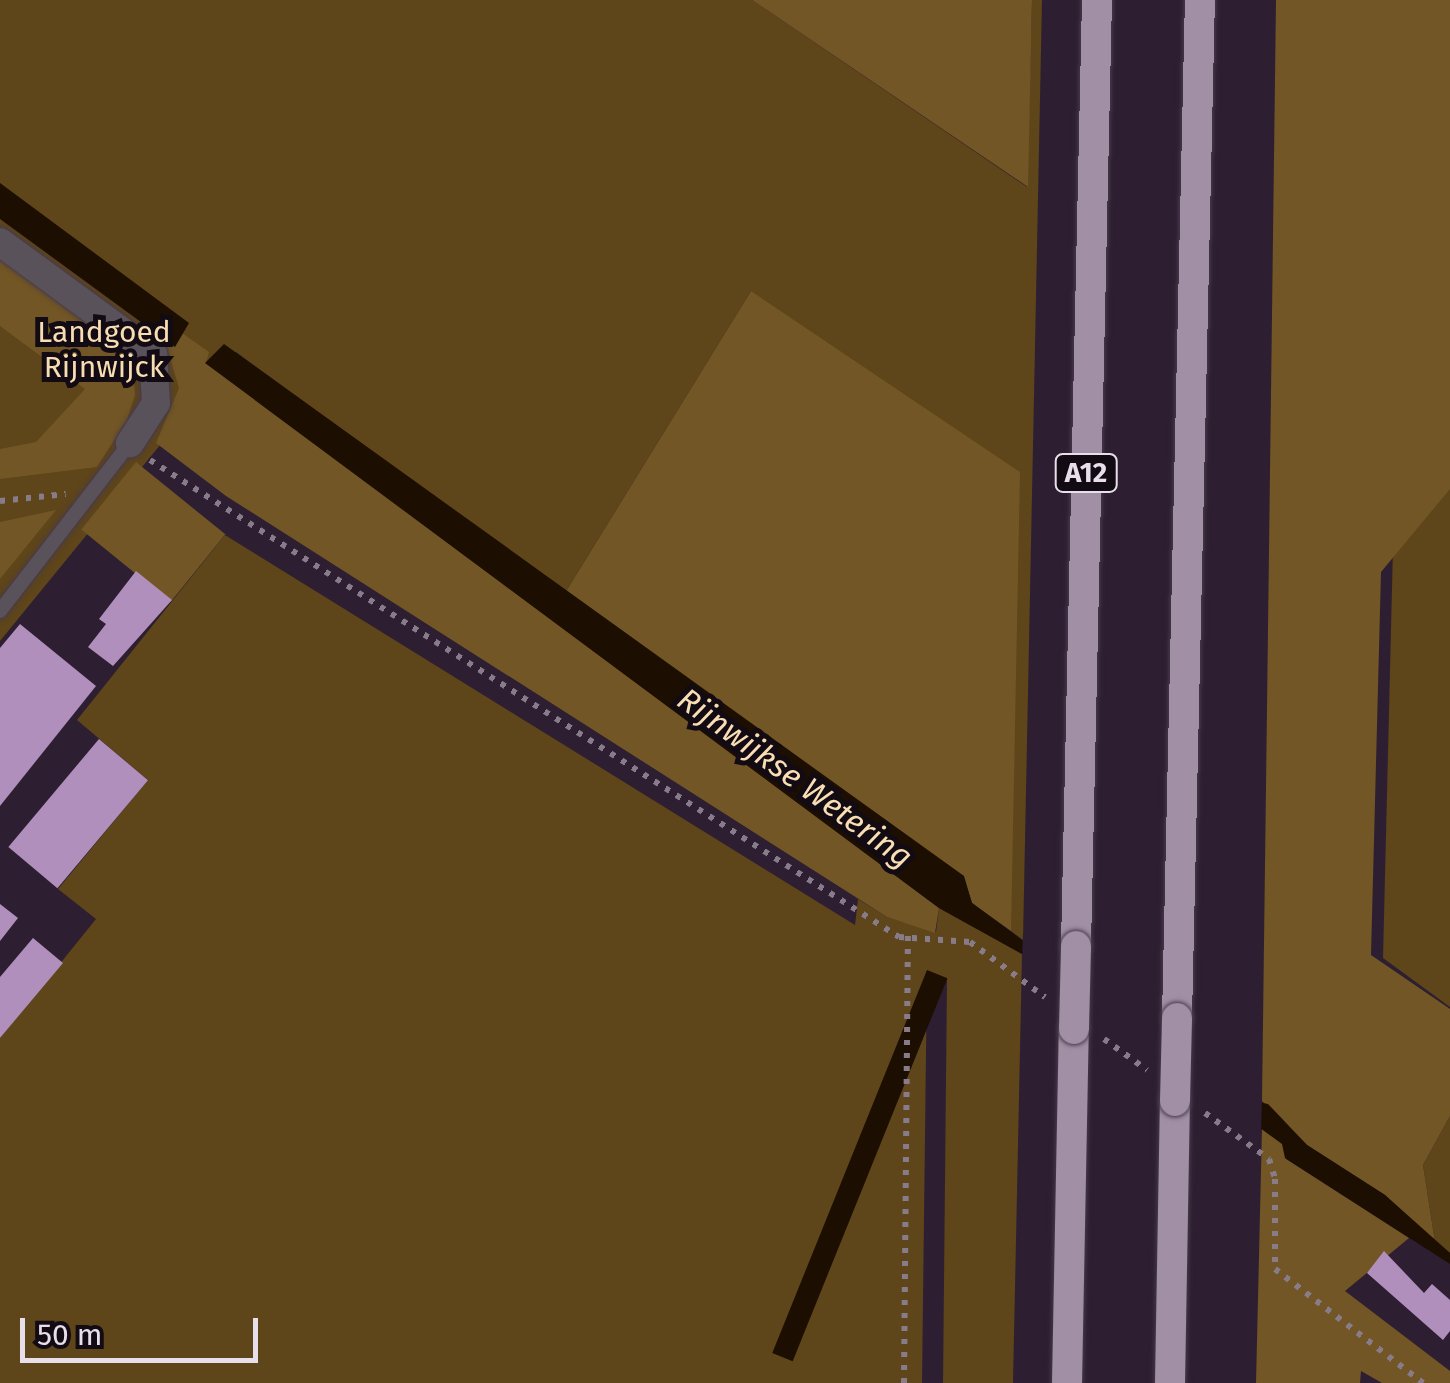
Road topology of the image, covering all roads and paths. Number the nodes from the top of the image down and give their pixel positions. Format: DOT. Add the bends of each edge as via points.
graph roads {
  1 [pos="1097,0"];
  2 [pos="1200,0"];
  3 [pos="0,242"];
  4 [pos="130,443"];
  5 [pos="92,494"];
  6 [pos="0,500"];
  7 [pos="0,610"];
  8 [pos="908,936"];
  9 [pos="1048,999"];
  10 [pos="1085,1031"];
  11 [pos="1175,1094"];
  12 [pos="904,1383"];
  13 [pos="1067,1383"];
  14 [pos="1170,1383"];
  15 [pos="1424,1383"];
  1 -- 10 [label="highway, A12, bridge" via="1076,946"];
  2 -- 11 [label="highway, bridge"];
  3 -- 4 [label="street" via="153,354 156,403"];
  4 -- 5 [label="lane"];
  4 -- 8 [label="path" via="171,478"];
  5 -- 6 [label="path"];
  5 -- 7 [label="lane"];
  8 -- 9 [label="path" via="970,942"];
  8 -- 12 [label="path"];
  10 -- 11 [label="path"];
  10 -- 13 [label="highway, A12"];
  11 -- 14 [label="highway"];
  11 -- 15 [label="path" via="1269,1158 1275,1268"];
}
